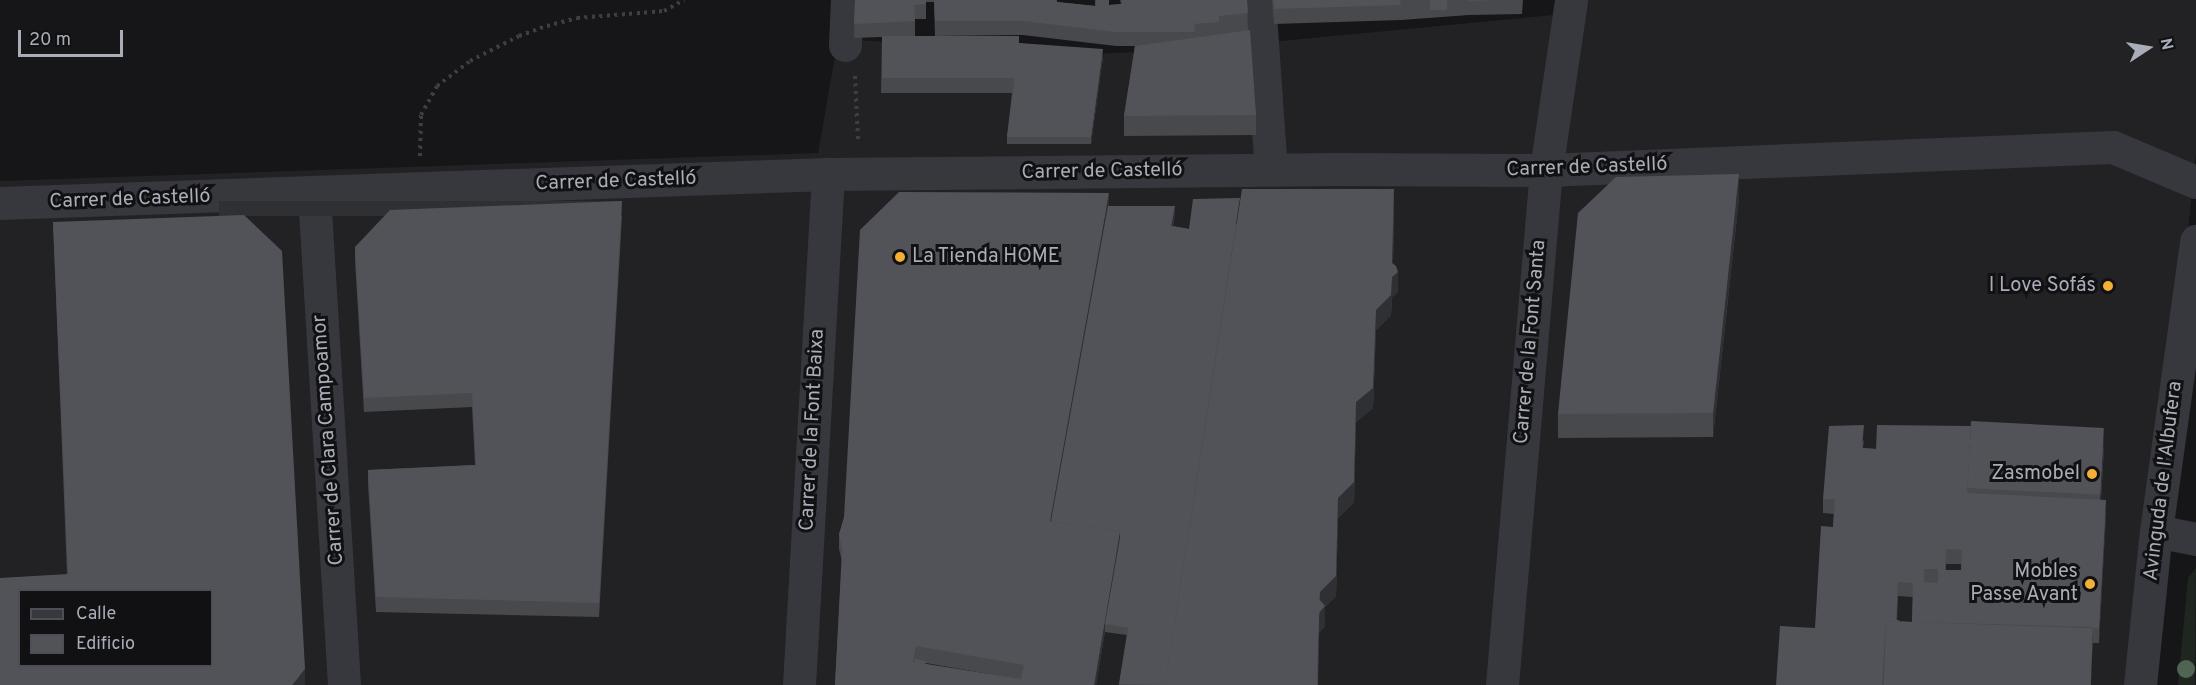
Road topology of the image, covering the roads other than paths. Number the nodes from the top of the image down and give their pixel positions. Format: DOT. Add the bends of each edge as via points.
graph roads {
  1 [pos="847,0"];
  2 [pos="1259,0"];
  3 [pos="1571,0"];
  4 [pos="1262,41"];
  5 [pos="845,45"];
  6 [pos="1229,45"];
  7 [pos="1271,170"];
  8 [pos="1546,170"];
  9 [pos="843,174"];
  10 [pos="2196,182"];
  11 [pos="314,194"];
  12 [pos="0,203"];
  13 [pos="2196,241"];
  14 [pos="2156,531"];
  15 [pos="2196,539"];
  16 [pos="344,685"];
  17 [pos="799,685"];
  18 [pos="1502,685"];
  19 [pos="2140,685"];
  1 -- 5 [label="street"];
  2 -- 4 [label="street"];
  3 -- 8 [label="street, Carrer de la Font Santa"];
  4 -- 6 [label="street"];
  4 -- 7 [label="street"];
  7 -- 8 [label="street, Carrer de Castelló"];
  7 -- 9 [label="street, Carrer de Castelló"];
  8 -- 10 [label="street, Carrer de Castelló" via="2113,147"];
  8 -- 18 [label="street, Carrer de la Font Santa"];
  9 -- 11 [label="street, Carrer de Castelló"];
  9 -- 17 [label="street, Carrer de la Font Baixa"];
  11 -- 12 [label="street, Carrer de Castelló"];
  11 -- 16 [label="street, Carrer de Clara Campoamor"];
  13 -- 14 [label="street, Avinguda de l'Albufera"];
  14 -- 15 [label="street"];
  14 -- 19 [label="street, Avinguda de l'Albufera"];
}
